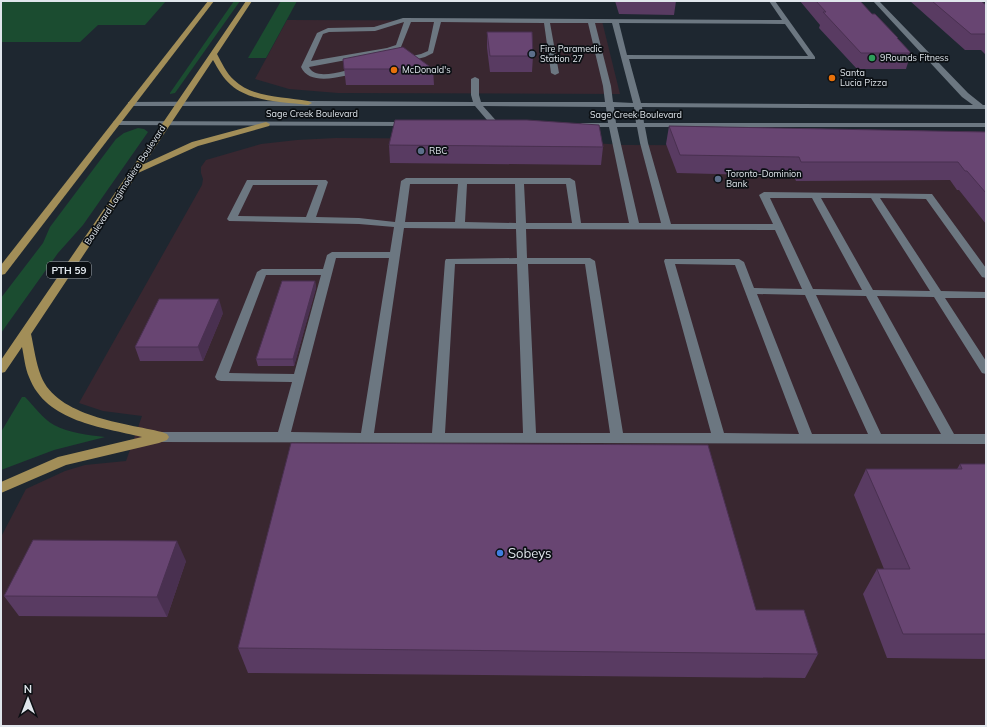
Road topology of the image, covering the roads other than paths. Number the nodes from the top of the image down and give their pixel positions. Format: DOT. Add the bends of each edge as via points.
graph roads {
  1 [pos="211,1"];
  2 [pos="249,1"];
  3 [pos="772,1"];
  4 [pos="876,1"];
  5 [pos="408,20"];
  6 [pos="438,20"];
  7 [pos="547,21"];
  8 [pos="591,21"];
  9 [pos="615,21"];
  10 [pos="787,22"];
  11 [pos="213,54"];
  12 [pos="624,57"];
  13 [pos="396,62"];
  14 [pos="307,64"];
  15 [pos="366,68"];
  16 [pos="555,73"];
  17 [pos="475,79"];
  18 [pos="308,103"];
  19 [pos="131,104"];
  20 [pos="180,104"];
  21 [pos="477,104"];
  22 [pos="610,104"];
  23 [pos="637,104"];
  24 [pos="984,109"];
  25 [pos="117,123"];
  26 [pos="166,123"];
  27 [pos="266,124"];
  28 [pos="417,124"];
  29 [pos="480,124"];
  30 [pos="574,125"];
  31 [pos="613,125"];
  32 [pos="641,125"];
  33 [pos="986,125"];
  34 [pos="136,171"];
  35 [pos="463,181"];
  36 [pos="519,181"];
  37 [pos="815,195"];
  38 [pos="874,196"];
  39 [pos="310,220"];
  40 [pos="399,225"];
  41 [pos="460,225"];
  42 [pos="521,226"];
  43 [pos="577,226"];
  44 [pos="635,226"];
  45 [pos="667,226"];
  46 [pos="779,227"];
  47 [pos="394,255"];
  48 [pos="522,261"];
  49 [pos="1,272"];
  50 [pos="327,272"];
  51 [pos="986,275"];
  52 [pos="751,291"];
  53 [pos="808,292"];
  54 [pos="869,293"];
  55 [pos="937,294"];
  56 [pos="986,295"];
  57 [pos="25,334"];
  58 [pos="1,369"];
  59 [pos="986,370"];
  60 [pos="298,378"];
  61 [pos="162,437"];
  62 [pos="283,438"];
  63 [pos="366,438"];
  64 [pos="438,438"];
  65 [pos="530,438"];
  66 [pos="617,438"];
  67 [pos="719,438"];
  68 [pos="807,438"];
  69 [pos="876,438"];
  70 [pos="950,439"];
  71 [pos="986,439"];
  72 [pos="1,488"];
  1 -- 19 [label="main road"];
  2 -- 11 [label="main road, Boulevard Lagimodière Boulevard / PTH 59"];
  3 -- 10 [label="street"];
  4 -- 24 [label="street" via="965,95"];
  5 -- 6 [label="street"];
  5 -- 14 [label="street" via="399,46 389,50"];
  5 -- 14 [label="street" via="375,29 328,30 320,33"];
  6 -- 7 [label="street"];
  6 -- 13 [label="street" via="431,52"];
  7 -- 8 [label="street"];
  7 -- 16 [label="street"];
  8 -- 9 [label="street"];
  8 -- 22 [label="street"];
  9 -- 10 [label="street"];
  9 -- 12 [label="street"];
  10 -- 12 [label="street" via="813,58"];
  11 -- 18 [label="main road" via="235,86 259,95"];
  11 -- 20 [label="main road, Boulevard Lagimodière Boulevard / PTH 59"];
  12 -- 23 [label="street"];
  14 -- 15 [label="street" via="307,72 316,77"];
  17 -- 21 [label="street" via="473,94"];
  18 -- 20 [label="street, Sage Creek Boulevard"];
  18 -- 21 [label="street, Sage Creek Boulevard"];
  19 -- 20 [label="street, Sage Creek Boulevard"];
  19 -- 25 [label="main road"];
  20 -- 26 [label="main road, Boulevard Lagimodière Boulevard / PTH 59"];
  21 -- 22 [label="street, Sage Creek Boulevard"];
  21 -- 29 [label="street" via="500,125"];
  22 -- 23 [label="street, Sage Creek Boulevard"];
  22 -- 31 [label="street"];
  23 -- 24 [label="street, Sage Creek Boulevard"];
  23 -- 32 [label="street"];
  25 -- 26 [label="street, Sage Creek Boulevard"];
  25 -- 49 [label="main road"];
  26 -- 27 [label="street, Sage Creek Boulevard"];
  26 -- 34 [label="main road, Boulevard Lagimodière Boulevard / PTH 59"];
  27 -- 28 [label="street, Sage Creek Boulevard"];
  27 -- 34 [label="main road" via="196,144"];
  30 -- 31 [label="street, Sage Creek Boulevard"];
  31 -- 32 [label="street, Sage Creek Boulevard"];
  31 -- 44 [label="street"];
  32 -- 33 [label="street, Sage Creek Boulevard"];
  32 -- 45 [label="street"];
  34 -- 57 [label="main road, Boulevard Lagimodière Boulevard / PTH 59"];
  35 -- 36 [label="street"];
  35 -- 40 [label="street" via="406,181"];
  35 -- 41 [label="street"];
  36 -- 42 [label="street"];
  36 -- 43 [label="street" via="570,181"];
  37 -- 38 [label="street"];
  37 -- 46 [label="street" via="764,195"];
  37 -- 54 [label="street"];
  38 -- 51 [label="street" via="929,196"];
  38 -- 55 [label="street"];
  39 -- 39 [label="street" via="256,220 232,219 250,182 323,182"];
  39 -- 40 [label="street"];
  40 -- 41 [label="street"];
  40 -- 47 [label="street"];
  41 -- 42 [label="street"];
  42 -- 43 [label="street"];
  42 -- 48 [label="street"];
  43 -- 44 [label="street"];
  44 -- 45 [label="street"];
  45 -- 46 [label="street"];
  46 -- 53 [label="street"];
  47 -- 50 [label="street" via="332,255"];
  47 -- 63 [label="street"];
  48 -- 64 [label="street" via="450,261"];
  48 -- 65 [label="street"];
  48 -- 66 [label="street" via="590,261"];
  50 -- 60 [label="street"];
  50 -- 60 [label="street" via="262,272 221,377"];
  52 -- 53 [label="street"];
  52 -- 67 [label="street" via="739,262 669,261"];
  52 -- 68 [label="street"];
  53 -- 54 [label="street"];
  53 -- 69 [label="street"];
  54 -- 55 [label="street"];
  54 -- 70 [label="street"];
  55 -- 56 [label="street"];
  55 -- 59 [label="street"];
  57 -- 58 [label="main road, Boulevard Lagimodière Boulevard / PTH 59"];
  57 -- 61 [label="main road" via="35,377 44,391 62,408 83,418"];
  60 -- 62 [label="street"];
  61 -- 62 [label="street"];
  61 -- 72 [label="main road" via="63,461"];
  62 -- 63 [label="street"];
  63 -- 64 [label="street"];
  64 -- 65 [label="street"];
  65 -- 66 [label="street"];
  66 -- 67 [label="street"];
  67 -- 68 [label="street"];
  68 -- 69 [label="street"];
  69 -- 70 [label="street"];
  70 -- 71 [label="street"];
}
